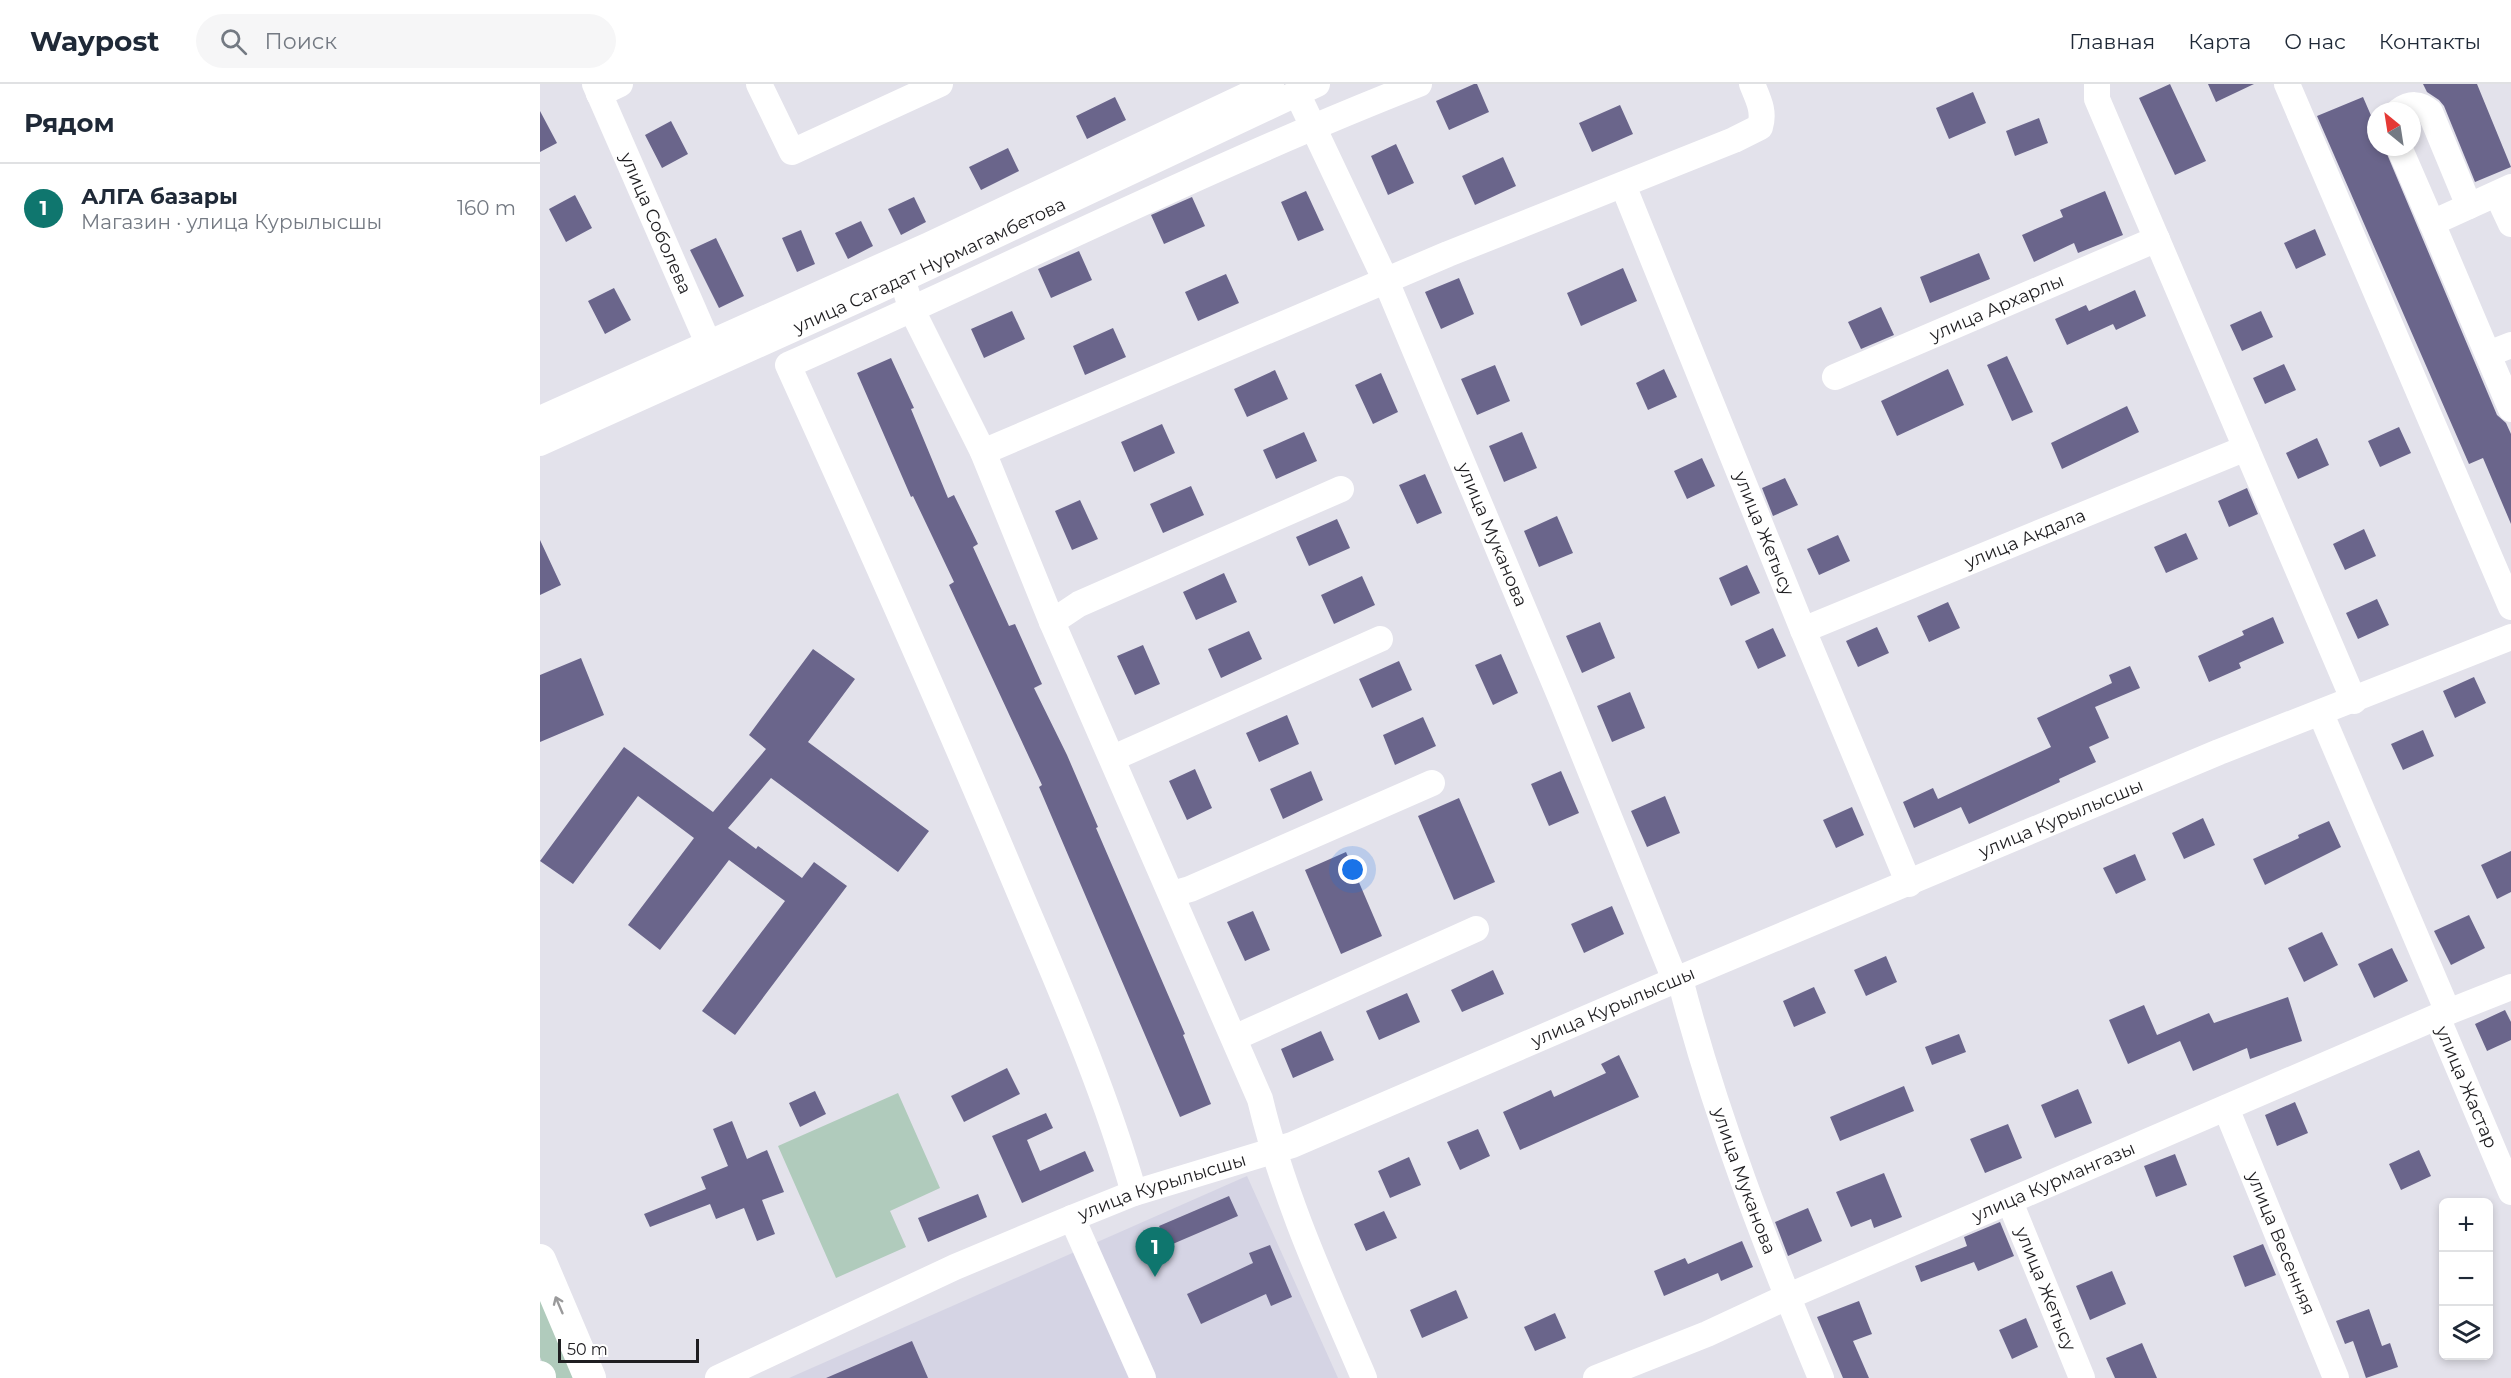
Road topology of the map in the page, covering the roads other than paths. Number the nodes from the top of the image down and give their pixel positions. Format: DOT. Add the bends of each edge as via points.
graph roads {
  1 [pos="759,84"];
  2 [pos="940,84"];
  3 [pos="1271,84"];
  4 [pos="1419,84"];
  5 [pos="1752,84"];
  6 [pos="2097,84"];
  7 [pos="2287,84"];
  8 [pos="604,87"];
  9 [pos="1307,88"];
  10 [pos="2421,106"];
  11 [pos="1314,129"];
  12 [pos="2403,156"];
  13 [pos="1623,184"];
  14 [pos="2504,190"];
  15 [pos="2469,206"];
  16 [pos="2432,223"];
  17 [pos="2511,224"];
  18 [pos="2157,239"];
  19 [pos="902,279"];
  20 [pos="1386,281"];
  21 [pos="912,310"];
  22 [pos="2499,350"];
  23 [pos="713,354"];
  24 [pos="1835,377"];
  25 [pos="2511,409"];
  26 [pos="540,419"];
  27 [pos="540,443"];
  28 [pos="2246,448"];
  29 [pos="983,452"];
  30 [pos="1341,489"];
  31 [pos="2511,608"];
  32 [pos="1052,622"];
  33 [pos="1803,630"];
  34 [pos="2511,637"];
  35 [pos="1380,639"];
  36 [pos="2354,701"];
  37 [pos="2321,714"];
  38 [pos="1113,758"];
  39 [pos="1432,783"];
  40 [pos="1908,884"];
  41 [pos="1172,894"];
  42 [pos="1476,929"];
  43 [pos="1678,980"];
  44 [pos="2511,987"];
  45 [pos="2443,1014"];
  46 [pos="1234,1038"];
  47 [pos="2226,1108"];
  48 [pos="1272,1151"];
  49 [pos="2511,1192"];
  50 [pos="1134,1193"];
  51 [pos="2010,1202"];
  52 [pos="1072,1218"];
  53 [pos="540,1260"];
  54 [pos="1789,1296"];
  55 [pos="590,1378"];
  56 [pos="718,1378"];
  57 [pos="1143,1378"];
  58 [pos="1364,1378"];
  59 [pos="1596,1378"];
  60 [pos="1821,1378"];
  61 [pos="2082,1378"];
  62 [pos="2336,1378"];
  1 -- 2 [label="street" via="792,152"];
  3 -- 23 [label="street" via="929,245"];
  4 -- 11 [label="street"];
  5 -- 13 [label="street" via="1763,118 1760,127"];
  6 -- 18 [label="street" via="2097,99"];
  7 -- 31 [label="street"];
  8 -- 23 [label="street, улица Соболева"];
  9 -- 11 [label="street, улица Муканова"];
  9 -- 19 [label="street, улица Сагадат Нурмагамбетова"];
  10 -- 15 [label="street" via="2430,112"];
  11 -- 20 [label="street, улица Муканова"];
  11 -- 21 [label="street" via="1191,179"];
  12 -- 16 [label="street"];
  13 -- 20 [label="street"];
  13 -- 33 [label="street, улица Жетысу"];
  14 -- 15 [label="street"];
  14 -- 17 [label="street"];
  15 -- 16 [label="street"];
  16 -- 22 [label="street"];
  18 -- 24 [label="street, улица Архарлы"];
  18 -- 28 [label="street"];
  19 -- 21 [label="street"];
  19 -- 23 [label="street, улица Сагадат Нурмагамбетова"];
  20 -- 29 [label="street"];
  20 -- 43 [label="street, улица Муканова"];
  21 -- 29 [label="street"];
  21 -- 50 [label="street" via="788,365 1074,1023 1117,1131"];
  22 -- 25 [label="street"];
  23 -- 26 [label="street"];
  23 -- 27 [label="street, улица Сагадат Нурмагамбетова"];
  28 -- 33 [label="street, улица Акдала"];
  28 -- 36 [label="street"];
  29 -- 32 [label="street"];
  30 -- 32 [label="street" via="1078,604"];
  32 -- 38 [label="street"];
  33 -- 40 [label="street, улица Жетысу"];
  34 -- 36 [label="street, улица Курылысшы"];
  35 -- 38 [label="street"];
  36 -- 37 [label="street, улица Курылысшы"];
  37 -- 40 [label="street, улица Курылысшы" via="2219,752"];
  37 -- 45 [label="street, улица Жастар"];
  38 -- 41 [label="street"];
  39 -- 41 [label="street"];
  40 -- 43 [label="street, улица Курылысшы"];
  41 -- 46 [label="street"];
  42 -- 46 [label="street"];
  43 -- 48 [label="street, улица Курылысшы"];
  43 -- 54 [label="street, улица Муканова" via="1743,1184"];
  44 -- 45 [label="street, улица Курмангазы"];
  45 -- 47 [label="street, улица Курмангазы"];
  45 -- 49 [label="street, улица Жастар"];
  46 -- 48 [label="street" via="1260,1099"];
  47 -- 51 [label="street, улица Курмангазы"];
  47 -- 62 [label="street, улица Весенняя"];
  48 -- 50 [label="street, улица Курылысшы"];
  48 -- 58 [label="street"];
  50 -- 52 [label="street, улица Курылысшы"];
  51 -- 54 [label="street, улица Курмангазы"];
  51 -- 61 [label="street, улица Жетысу"];
  52 -- 56 [label="street, улица Курылысшы" via="955,1267"];
  52 -- 57 [label="street"];
  55 -- 53 [label="main road, one-way"];
  54 -- 59 [label="street, улица Курмангазы"];
  54 -- 60 [label="street, улица Муканова"];
}
